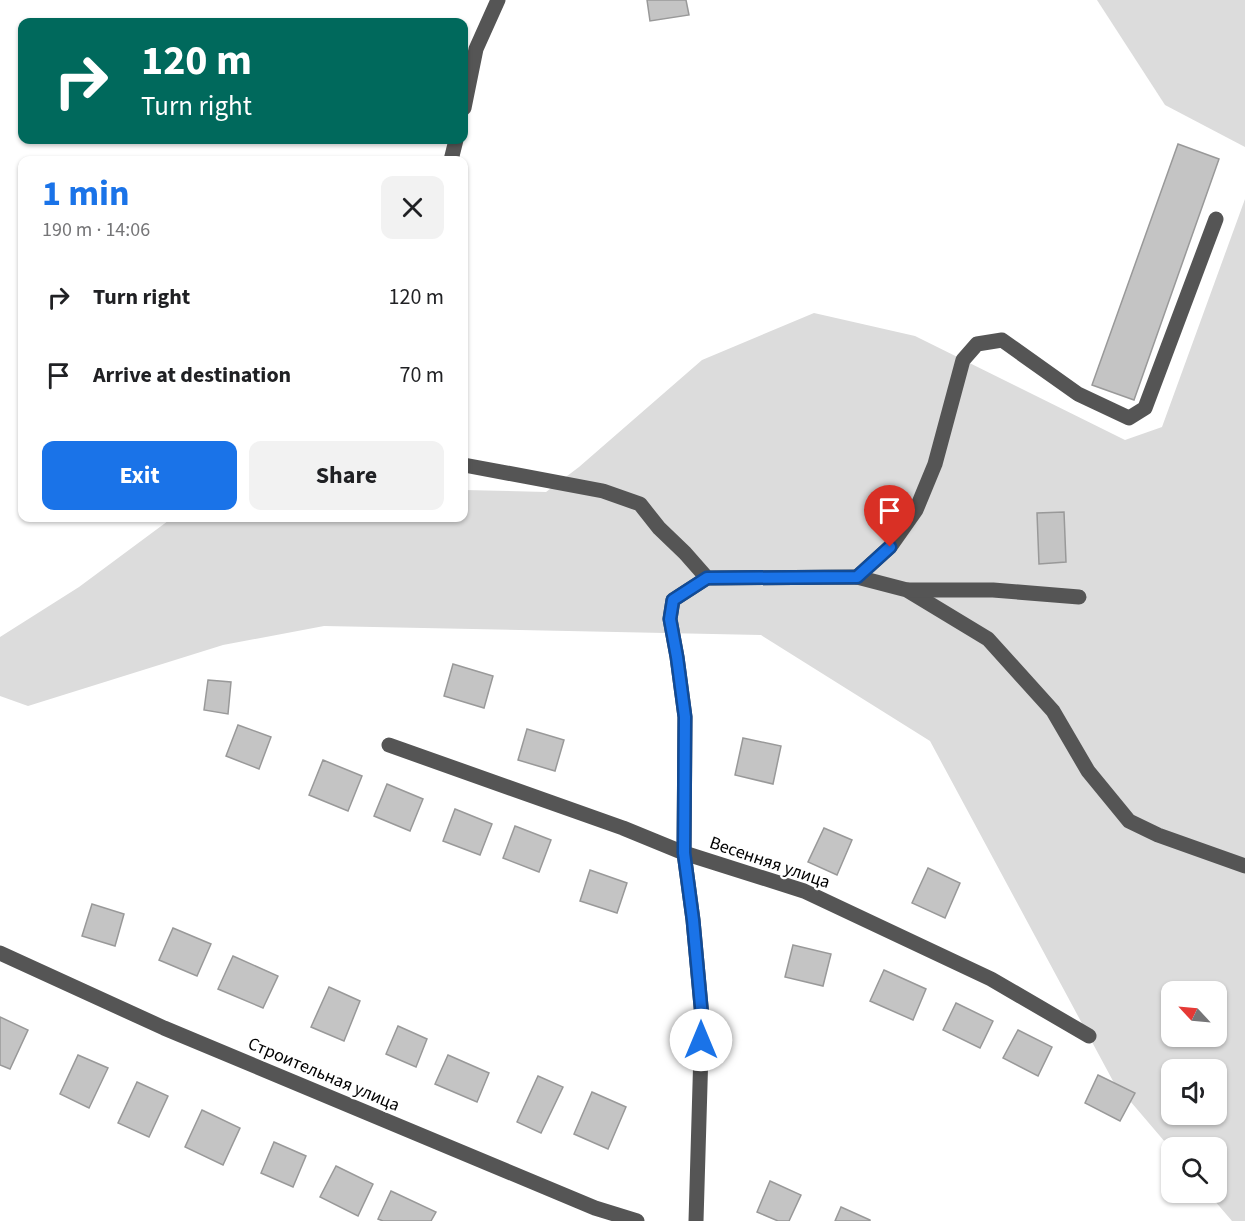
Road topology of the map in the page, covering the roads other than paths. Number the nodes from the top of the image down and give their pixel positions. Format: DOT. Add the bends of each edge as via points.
graph roads {
  1 [pos="498,0"];
  2 [pos="468,88"];
  3 [pos="1216,219"];
  4 [pos="468,466"];
  5 [pos="857,577"];
  6 [pos="707,578"];
  7 [pos="907,590"];
  8 [pos="1078,597"];
  9 [pos="389,745"];
  10 [pos="684,853"];
  11 [pos="1245,866"];
  12 [pos="0,953"];
  13 [pos="1089,1036"];
  14 [pos="637,1221"];
  15 [pos="696,1221"];
  1 -- 2 [label="street" via="476,49"];
  3 -- 5 [label="street" via="1145,408 1129,418 1078,394 1002,340 977,344 963,360 935,464 916,510 890,547"];
  4 -- 6 [label="street" via="603,491 640,504"];
  5 -- 6 [label="street"];
  5 -- 7 [label="street"];
  6 -- 10 [label="street" via="673,600 670,619 685,717"];
  7 -- 8 [label="street" via="993,590"];
  7 -- 11 [label="street" via="988,639 1053,711 1088,771 1129,821"];
  9 -- 10 [label="street, Весенняя улица"];
  10 -- 13 [label="street, Весенняя улица" via="804,891 991,980"];
  10 -- 15 [label="street" via="702,1017"];
  12 -- 14 [label="street, Строительная улица" via="164,1028 595,1208"];
}
